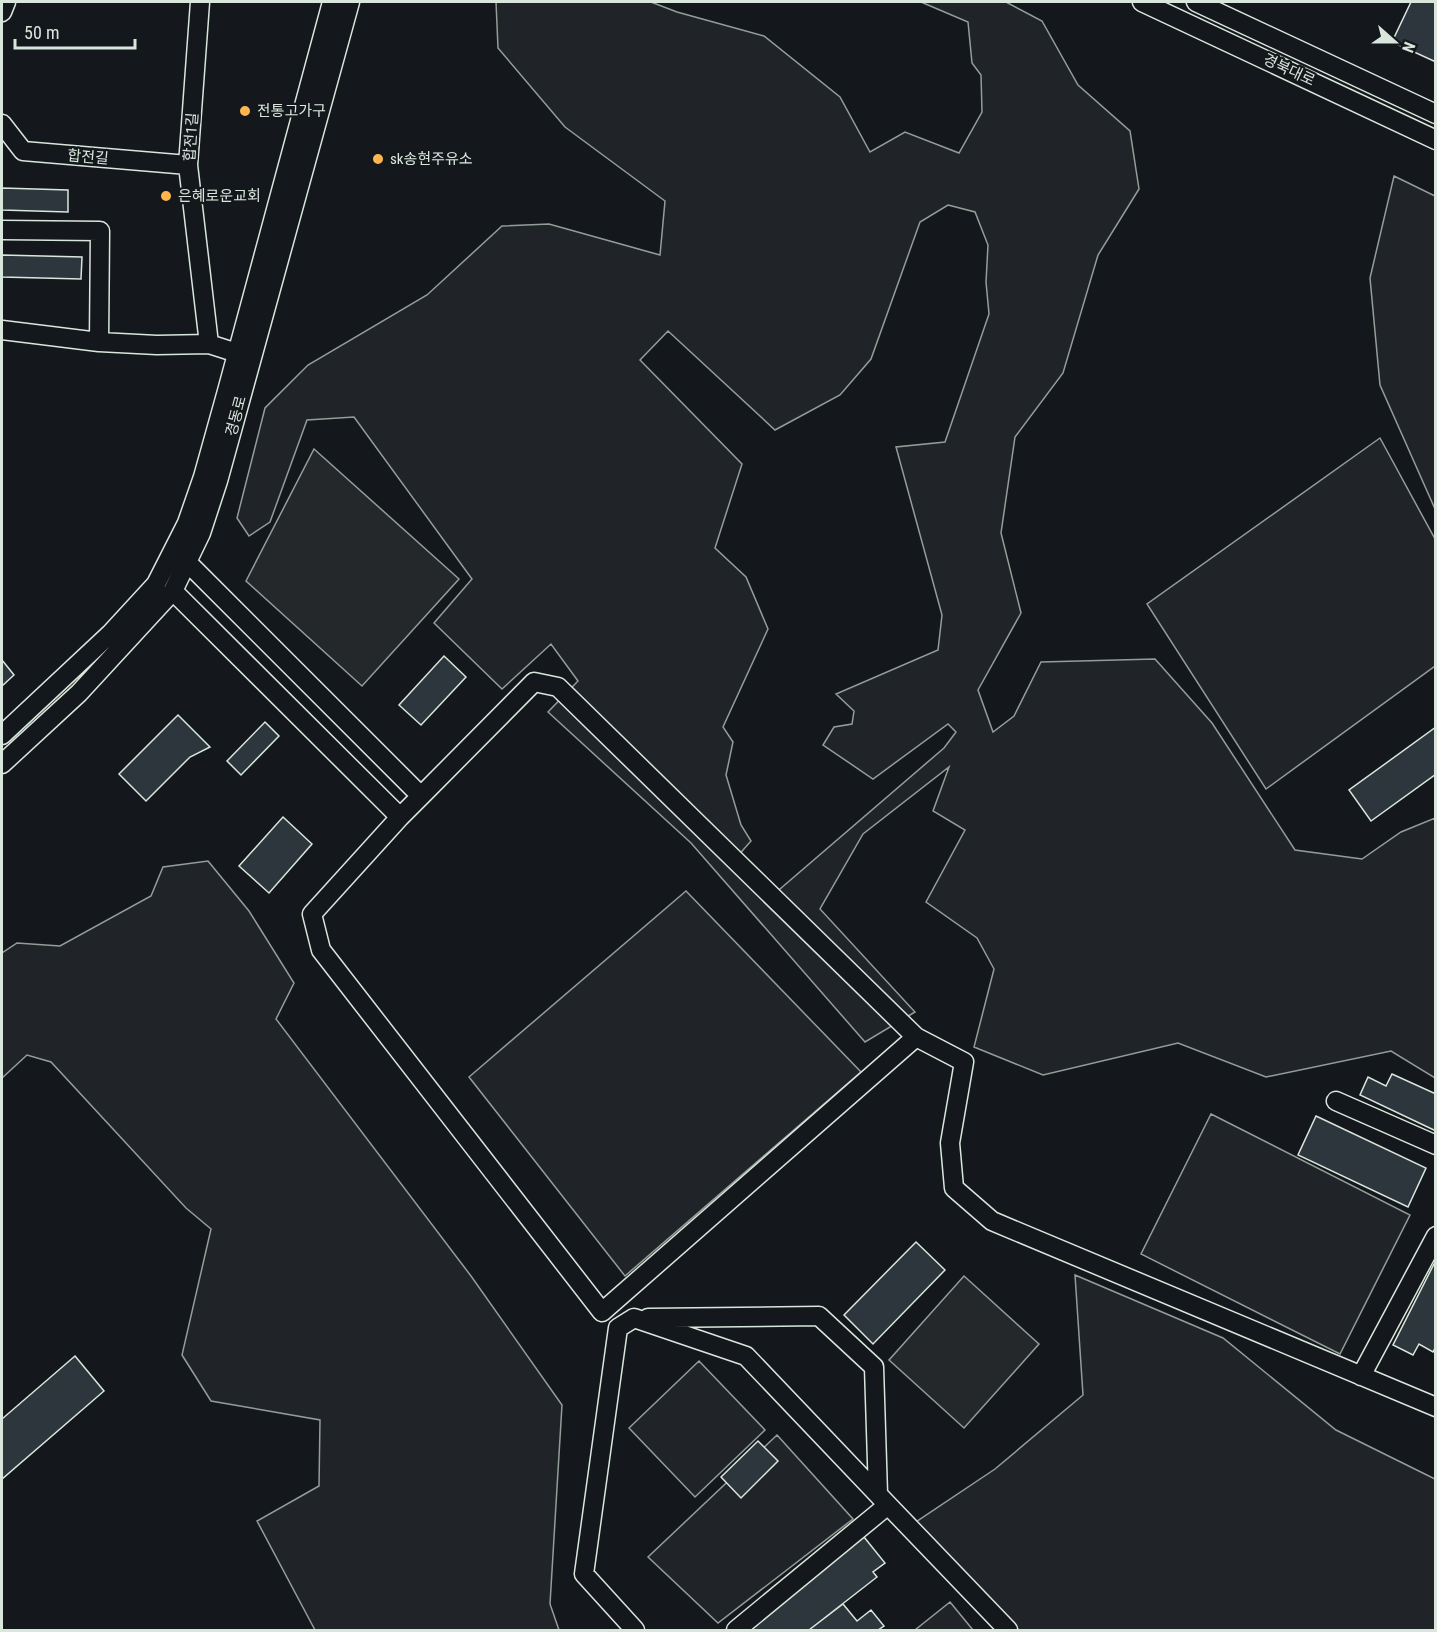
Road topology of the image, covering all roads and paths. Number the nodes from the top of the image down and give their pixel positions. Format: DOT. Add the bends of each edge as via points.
graph roads {
  1 [pos="6,2"];
  2 [pos="200,2"];
  3 [pos="332,2"];
  4 [pos="350,2"];
  5 [pos="1142,2"];
  6 [pos="1197,2"];
  7 [pos="2,12"];
  8 [pos="1436,114"];
  9 [pos="2,124"];
  10 [pos="1436,140"];
  11 [pos="188,165"];
  12 [pos="2,230"];
  13 [pos="2,330"];
  14 [pos="99,342"];
  15 [pos="209,344"];
  16 [pos="237,353"];
  17 [pos="187,562"];
  18 [pos="173,591"];
  19 [pos="2,735"];
  20 [pos="2,764"];
  21 [pos="421,796"];
  22 [pos="400,817"];
  23 [pos="916,1037"];
  24 [pos="1336,1101"];
  25 [pos="1436,1145"];
  26 [pos="1436,1236"];
  27 [pos="602,1312"];
  28 [pos="634,1318"];
  29 [pos="618,1328"];
  30 [pos="1361,1376"];
  31 [pos="1436,1407"];
  32 [pos="883,1500"];
  33 [pos="635,1630"];
  34 [pos="736,1630"];
  35 [pos="1008,1630"];
  1 -- 7 [label="street"];
  2 -- 11 [label="street, 합전1길"];
  3 -- 16 [label="street, 경동로"];
  4 -- 17 [label="street, 경동로" via="218,481"];
  5 -- 10 [label="street, 경북대로"];
  6 -- 8 [label="street, 경북대로"];
  9 -- 11 [label="street, 합전길" via="23,151"];
  11 -- 15 [label="street, 합전1길"];
  12 -- 14 [label="street" via="100,231"];
  13 -- 14 [label="street"];
  14 -- 15 [label="street"];
  15 -- 16 [label="street"];
  16 -- 19 [label="street, 경동로" via="187,523 156,584 110,634"];
  17 -- 18 [label="street, 경동로"];
  17 -- 21 [label="street"];
  18 -- 20 [label="street, 경동로" via="79,693"];
  18 -- 22 [label="street"];
  21 -- 22 [label="street"];
  21 -- 23 [label="street" via="534,682 558,687"];
  22 -- 27 [label="street" via="312,914 321,950"];
  23 -- 27 [label="street"];
  23 -- 30 [label="street" via="964,1062 950,1143 954,1188 992,1221"];
  24 -- 25 [label="street"];
  26 -- 30 [label="street"];
  27 -- 29 [label="street"];
  28 -- 29 [label="street"];
  28 -- 32 [label="street" via="746,1356"];
  28 -- 32 [label="street" via="819,1316 874,1367"];
  29 -- 33 [label="street" via="584,1574"];
  30 -- 31 [label="street"];
  32 -- 34 [label="street"];
  32 -- 35 [label="street"];
}
